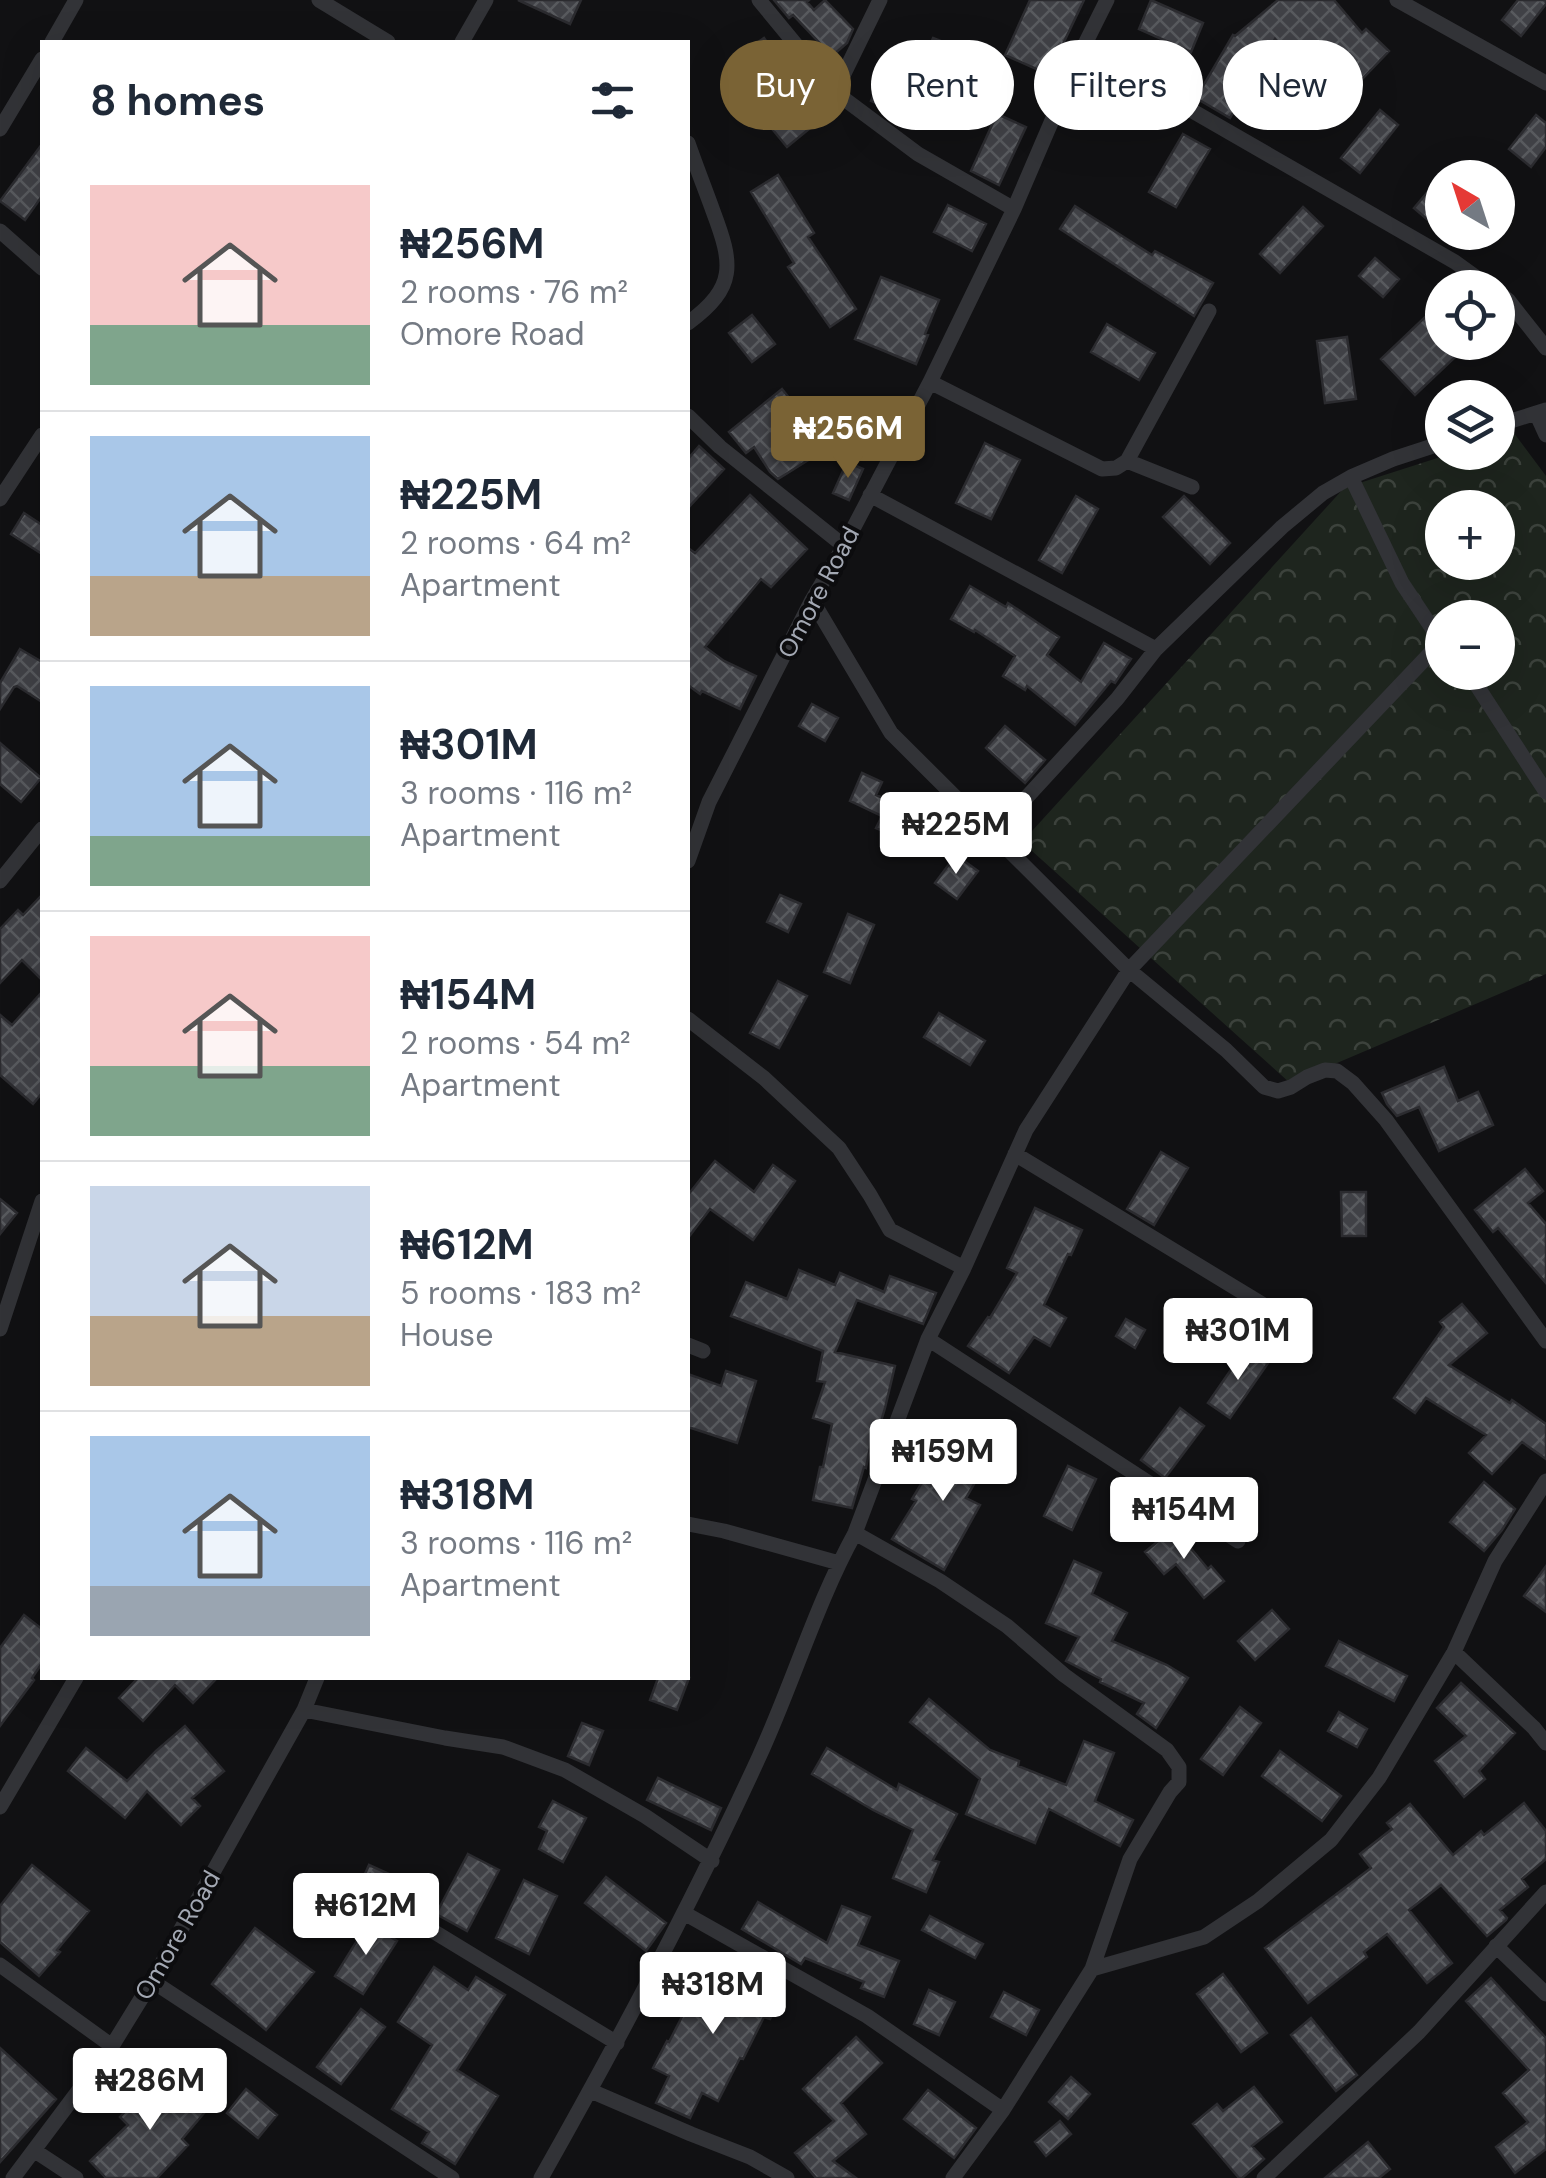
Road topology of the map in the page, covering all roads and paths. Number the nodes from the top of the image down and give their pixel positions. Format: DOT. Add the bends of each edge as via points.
graph roads {
  1 [pos="76,0"];
  2 [pos="319,0"];
  3 [pos="486,0"];
  4 [pos="759,0"];
  5 [pos="880,0"];
  6 [pos="1107,0"];
  7 [pos="1397,0"];
  8 [pos="53,40"];
  9 [pos="385,40"];
  10 [pos="463,40"];
  11 [pos="792,40"];
  12 [pos="1087,40"];
  13 [pos="851,61"];
  14 [pos="40,62"];
  15 [pos="1546,83"];
  16 [pos="851,103"];
  17 [pos="1203,117"];
  18 [pos="0,130"];
  19 [pos="1048,130"];
  20 [pos="690,148"];
  21 [pos="1014,208"];
  22 [pos="0,231"];
  23 [pos="40,266"];
  24 [pos="1464,270"];
  25 [pos="1515,309"];
  26 [pos="1208,311"];
  27 [pos="690,321"];
  28 [pos="1546,348"];
  29 [pos="930,382"];
  30 [pos="1541,411"];
  31 [pos="690,418"];
  32 [pos="1515,419"];
  33 [pos="1546,436"];
  34 [pos="40,438"];
  35 [pos="1425,448"];
  36 [pos="1127,461"];
  37 [pos="1352,477"];
  38 [pos="1192,487"];
  39 [pos="3,488"];
  40 [pos="870,494"];
  41 [pos="844,546"];
  42 [pos="812,600"];
  43 [pos="1425,617"];
  44 [pos="1156,649"];
  45 [pos="1425,660"];
  46 [pos="1480,690"];
  47 [pos="1546,792"];
  48 [pos="40,831"];
  49 [pos="992,835"];
  50 [pos="690,856"];
  51 [pos="0,881"];
  52 [pos="1129,970"];
  53 [pos="690,1020"];
  54 [pos="1015,1154"];
  55 [pos="40,1207"];
  56 [pos="964,1268"];
  57 [pos="1285,1318"];
  58 [pos="0,1330"];
  59 [pos="928,1340"];
  60 [pos="1546,1341"];
  61 [pos="1546,1482"];
  62 [pos="690,1524"];
  63 [pos="855,1533"];
  64 [pos="1238,1541"];
  65 [pos="838,1563"];
  66 [pos="1454,1652"];
  67 [pos="75,1680"];
  68 [pos="316,1680"];
  69 [pos="304,1710"];
  70 [pos="1546,1744"];
  71 [pos="0,1807"];
  72 [pos="712,1860"];
  73 [pos="1546,1892"];
  74 [pos="684,1914"];
  75 [pos="418,1922"];
  76 [pos="1496,1946"];
  77 [pos="0,1965"];
  78 [pos="1092,1970"];
  79 [pos="152,1982"];
  80 [pos="1546,1994"];
  81 [pos="618,2043"];
  82 [pos="112,2046"];
  83 [pos="591,2090"];
  84 [pos="1003,2110"];
  85 [pos="35,2151"];
  86 [pos="13,2178"];
  87 [pos="76,2178"];
  88 [pos="452,2178"];
  89 [pos="542,2178"];
  90 [pos="787,2178"];
  91 [pos="953,2178"];
  92 [pos="1264,2178"];
  1 -- 8 [label="street"];
  2 -- 9 [label="street"];
  3 -- 10 [label="street"];
  4 -- 11 [label="street"];
  5 -- 13 [label="street"];
  6 -- 12 [label="street, Omore Road"];
  7 -- 15 [label="street"];
  14 -- 18 [label="street"];
  16 -- 21 [label="street" via="918,154"];
  17 -- 24 [label="street"];
  19 -- 21 [label="street, Omore Road"];
  20 -- 27 [label="street" via="727,248 727,277 714,302"];
  21 -- 29 [label="street, Omore Road"];
  22 -- 23 [label="street"];
  25 -- 28 [label="street"];
  26 -- 36 [label="street"];
  29 -- 36 [label="street" via="1102,470"];
  29 -- 40 [label="street, Omore Road"];
  30 -- 32 [label="street"];
  30 -- 33 [label="street"];
  31 -- 41 [label="street"];
  34 -- 39 [label="street"];
  35 -- 37 [label="street"];
  36 -- 38 [label="street"];
  37 -- 43 [label="street" via="1402,584"];
  37 -- 44 [label="street" via="1282,527"];
  40 -- 41 [label="street, Omore Road"];
  40 -- 44 [label="street"];
  41 -- 42 [label="street, Omore Road"];
  42 -- 49 [label="street" via="891,733"];
  42 -- 50 [label="street, Omore Road" via="710,802"];
  44 -- 49 [label="street"];
  45 -- 52 [label="street"];
  46 -- 47 [label="street"];
  48 -- 51 [label="street"];
  49 -- 52 [label="street"];
  52 -- 54 [label="street"];
  52 -- 60 [label="street" via="1264,1087 1291,1088 1325,1070 1353,1082"];
  53 -- 56 [label="street" via="839,1148 890,1230"];
  54 -- 56 [label="street"];
  54 -- 57 [label="street"];
  55 -- 58 [label="street"];
  56 -- 59 [label="street"];
  59 -- 63 [label="street"];
  59 -- 64 [label="street"];
  61 -- 66 [label="street" via="1495,1561"];
  62 -- 65 [label="street"];
  63 -- 65 [label="street"];
  63 -- 78 [label="street" via="1007,1626 1167,1750 1180,1768 1179,1782 1130,1859"];
  65 -- 72 [label="street"];
  66 -- 70 [label="street"];
  66 -- 78 [label="street" via="1379,1778 1331,1840 1204,1937"];
  67 -- 71 [label="street"];
  68 -- 69 [label="street, Omore Road"];
  69 -- 72 [label="street" via="503,1747 565,1770"];
  69 -- 79 [label="street, Omore Road"];
  72 -- 74 [label="street"];
  73 -- 76 [label="street"];
  74 -- 81 [label="street"];
  74 -- 84 [label="street" via="867,2016"];
  75 -- 81 [label="street"];
  76 -- 80 [label="street"];
  76 -- 92 [label="street" via="1420,2032"];
  77 -- 82 [label="street"];
  78 -- 84 [label="street"];
  79 -- 82 [label="street, Omore Road"];
  79 -- 88 [label="street"];
  81 -- 83 [label="street"];
  82 -- 85 [label="street, Omore Road"];
  83 -- 89 [label="street"];
  83 -- 90 [label="street"];
  84 -- 91 [label="street"];
  85 -- 86 [label="street, Omore Road"];
  85 -- 87 [label="street"];
}
